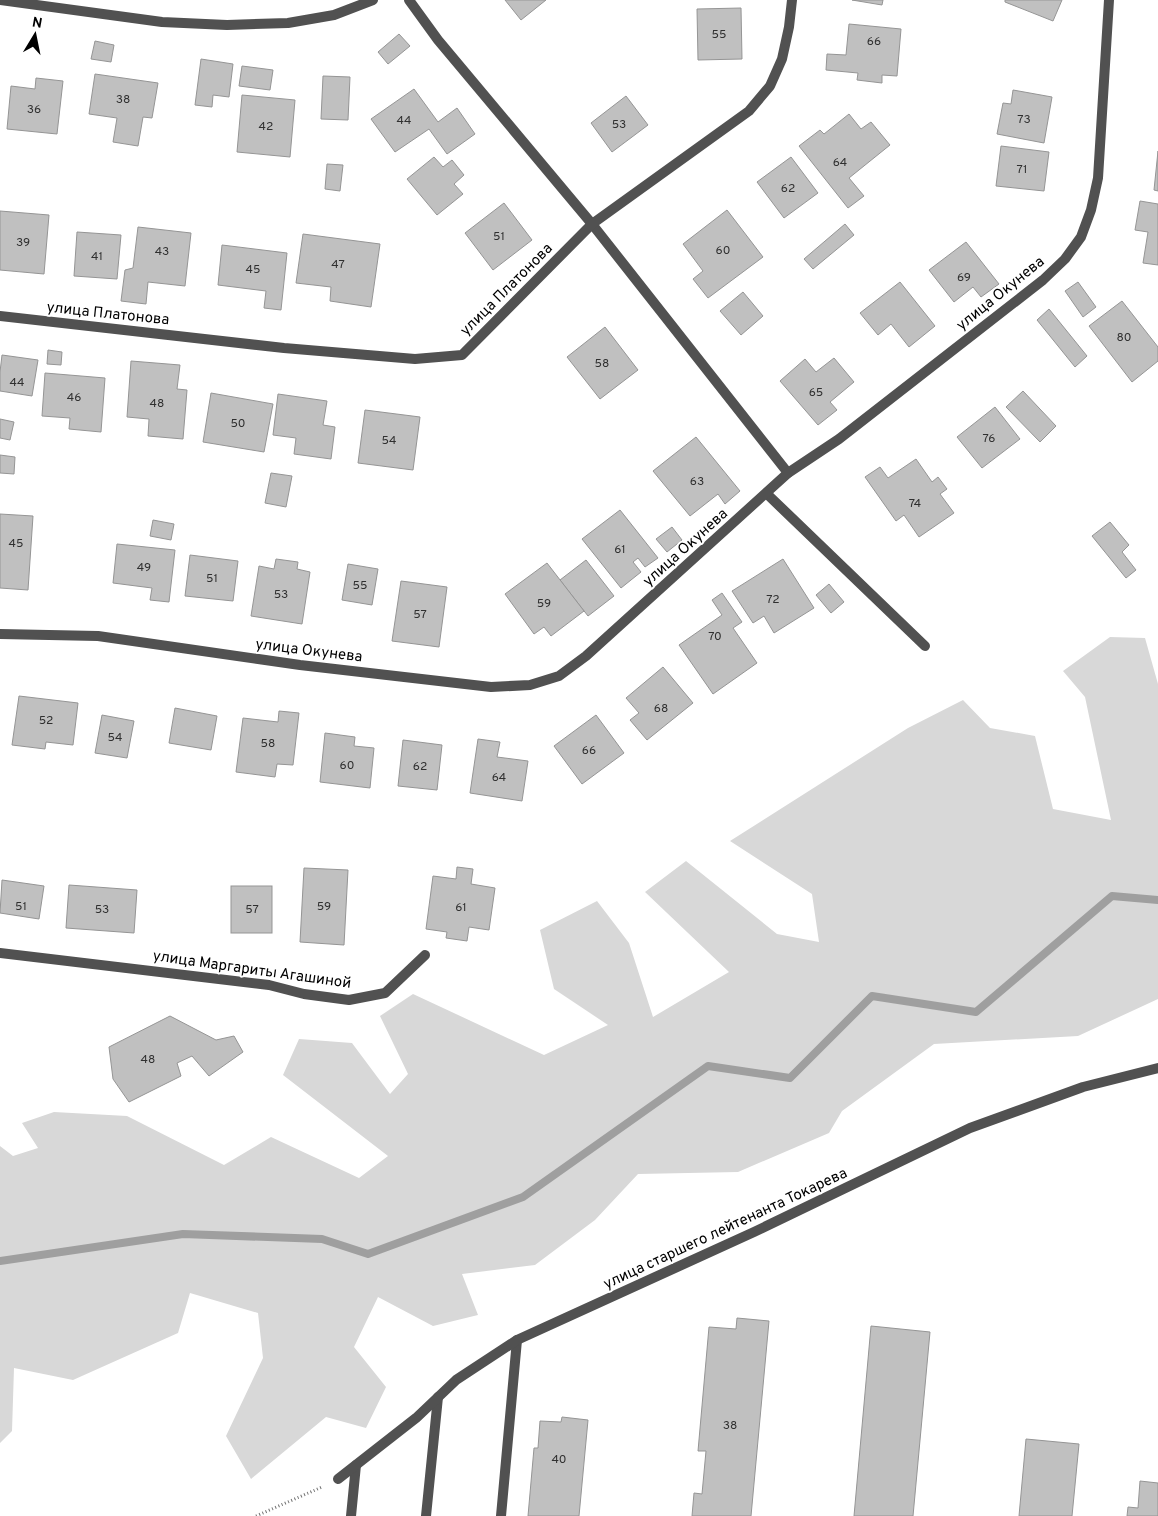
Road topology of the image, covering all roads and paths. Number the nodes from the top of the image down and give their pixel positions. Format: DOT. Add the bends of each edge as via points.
graph roads {
  1 [pos="0,0"];
  2 [pos="373,0"];
  3 [pos="409,0"];
  4 [pos="792,0"];
  5 [pos="1109,0"];
  6 [pos="592,224"];
  7 [pos="0,316"];
  8 [pos="788,473"];
  9 [pos="767,494"];
  10 [pos="0,634"];
  11 [pos="925,646"];
  12 [pos="0,953"];
  13 [pos="425,955"];
  14 [pos="1158,1068"];
  15 [pos="517,1340"];
  16 [pos="438,1397"];
  17 [pos="356,1465"];
  18 [pos="338,1479"];
  19 [pos="256,1516"];
  20 [pos="351,1516"];
  21 [pos="426,1516"];
  22 [pos="501,1516"];
  1 -- 2 [label="street" via="162,22 227,25 306,20 334,15"];
  3 -- 6 [label="street" via="438,40"];
  4 -- 6 [label="street, улица Платонова" via="782,59 770,86 749,111"];
  5 -- 8 [label="street, улица Окунева" via="1098,178 1081,237 1065,259 1043,280 839,439"];
  6 -- 7 [label="street, улица Платонова" via="462,355 415,359 294,349"];
  6 -- 8 [label="street"];
  8 -- 9 [label="street, улица Окунева"];
  9 -- 10 [label="street, улица Окунева" via="586,656 559,676 530,685 491,687 300,665 98,636"];
  9 -- 11 [label="street"];
  12 -- 13 [label="street, улица Маргариты Агашиной" via="269,985 350,1000 385,993"];
  14 -- 15 [label="street, улица старшего лейтенанта Токарева" via="1083,1087 970,1128 754,1232"];
  15 -- 16 [label="street, улица старшего лейтенанта Токарева" via="456,1380"];
  15 -- 22 [label="street"];
  16 -- 17 [label="street, улица старшего лейтенанта Токарева"];
  16 -- 21 [label="street"];
  17 -- 18 [label="street, улица старшего лейтенанта Токарева"];
  17 -- 20 [label="street"];
  18 -- 19 [label="path"];
}
